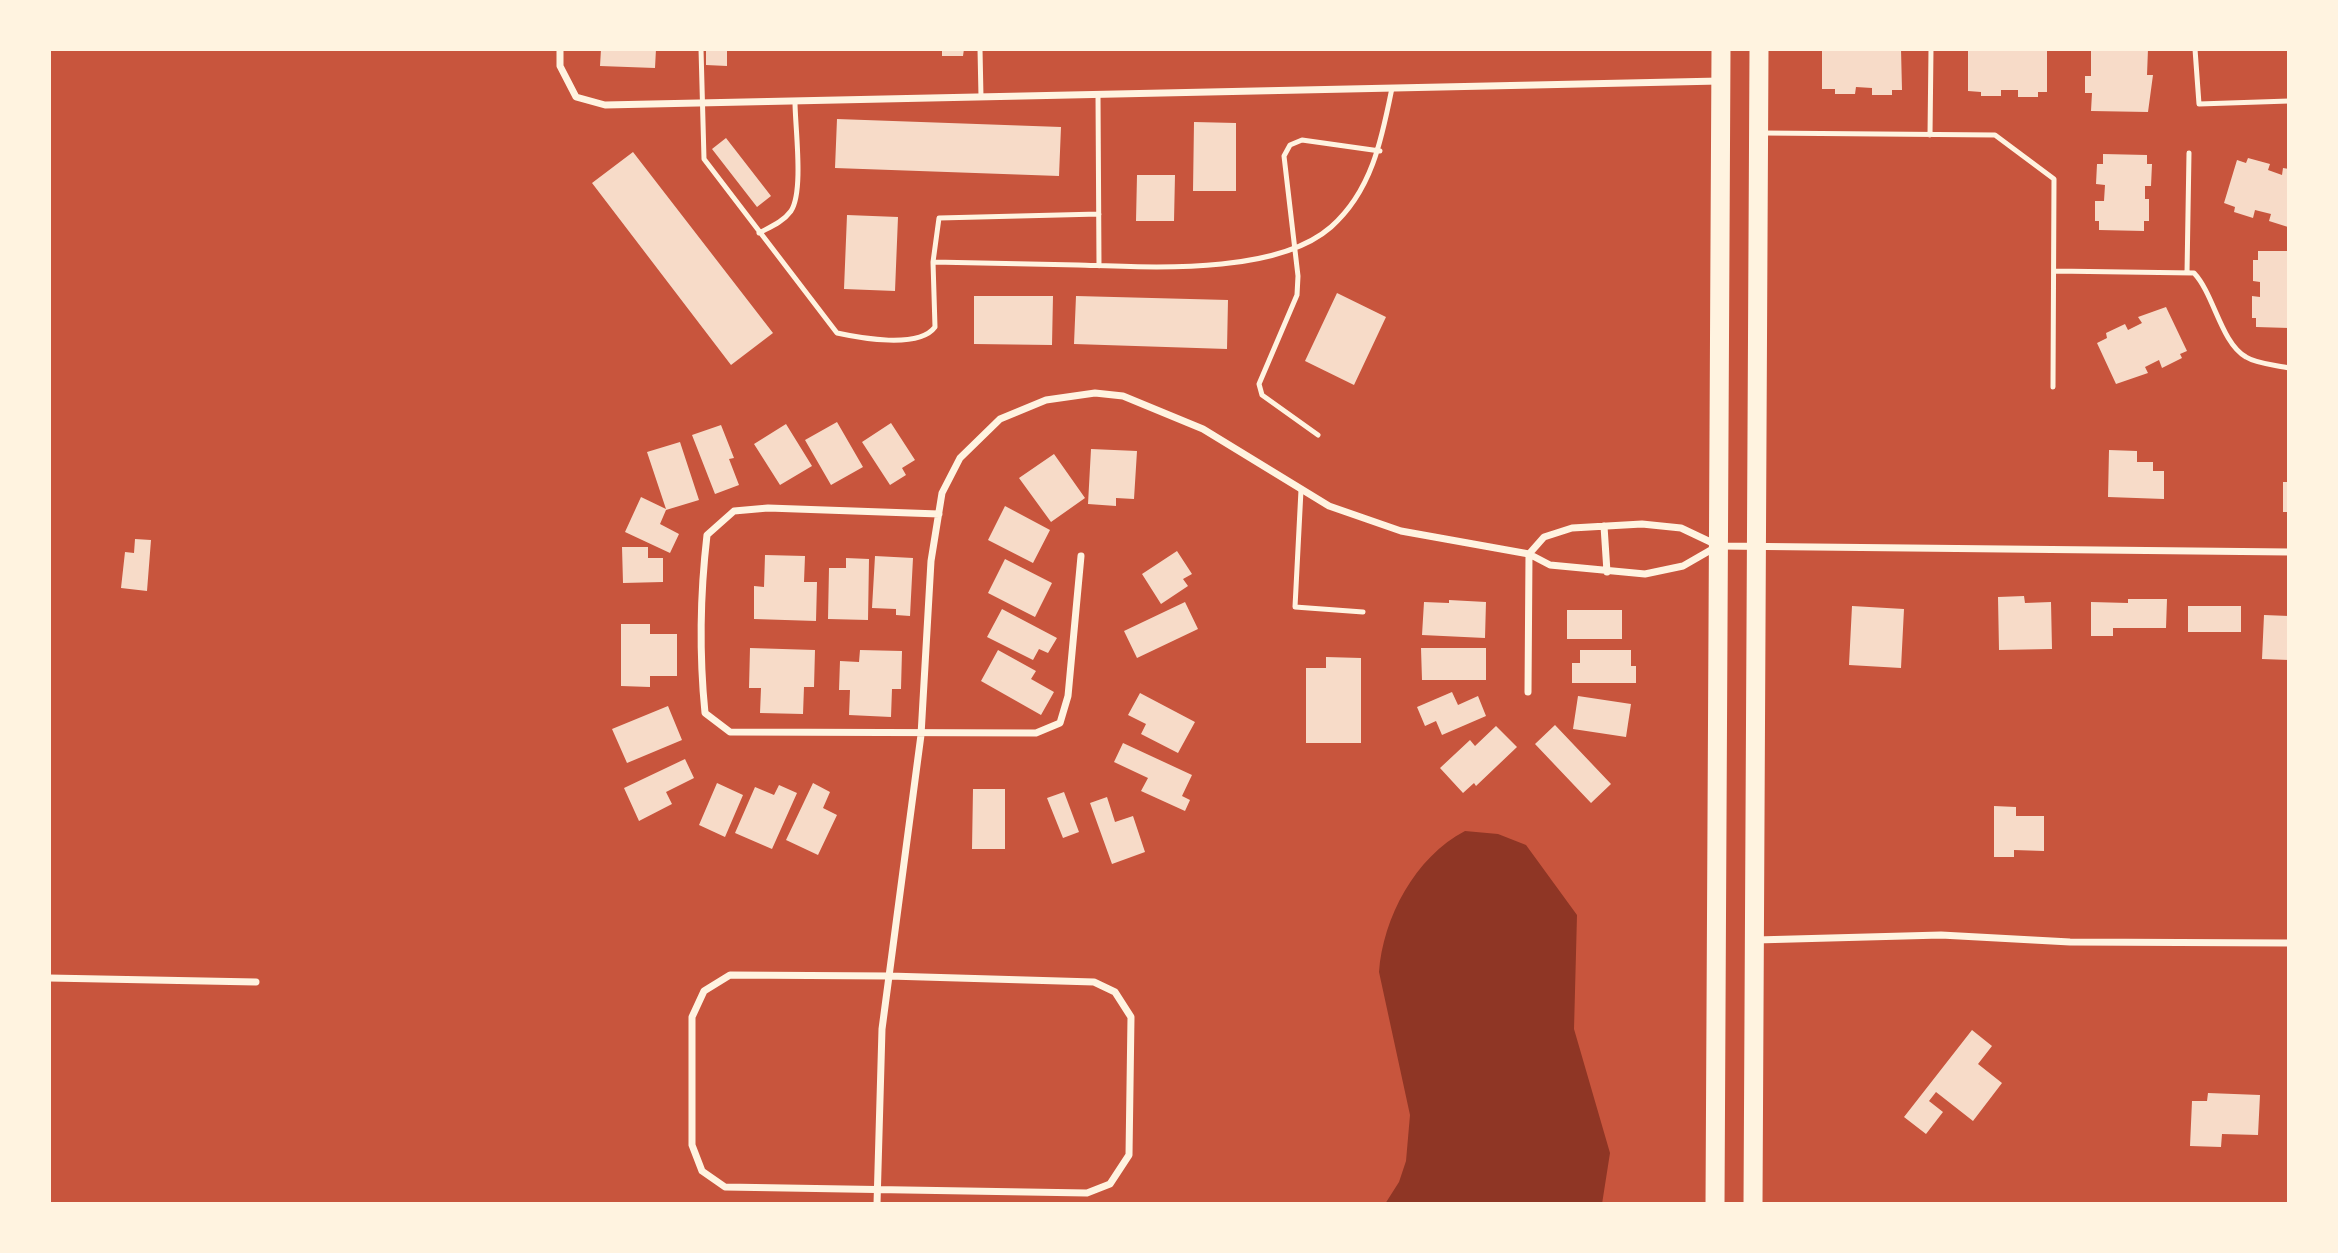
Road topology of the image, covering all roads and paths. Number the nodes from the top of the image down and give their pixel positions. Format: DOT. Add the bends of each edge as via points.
graph roads {
  1 [pos="560,49"];
  2 [pos="701,49"];
  3 [pos="979,49"];
  4 [pos="1721,49"];
  5 [pos="1759,49"];
  6 [pos="1931,49"];
  7 [pos="2195,49"];
  8 [pos="1721,81"];
  9 [pos="1392,88"];
  10 [pos="1098,95"];
  11 [pos="981,97"];
  12 [pos="2289,101"];
  13 [pos="795,102"];
  14 [pos="702,103"];
  15 [pos="1759,133"];
  16 [pos="1930,135"];
  17 [pos="1380,150"];
  18 [pos="2189,153"];
  19 [pos="1098,215"];
  20 [pos="759,233"];
  21 [pos="1294,248"];
  22 [pos="933,262"];
  23 [pos="1099,266"];
  24 [pos="2054,271"];
  25 [pos="2187,273"];
  26 [pos="2289,368"];
  27 [pos="2053,387"];
  28 [pos="1318,435"];
  29 [pos="1301,490"];
  30 [pos="939,514"];
  31 [pos="1604,526"];
  32 [pos="1719,546"];
  33 [pos="1757,546"];
  34 [pos="2289,552"];
  35 [pos="1529,554"];
  36 [pos="1081,556"];
  37 [pos="1606,572"];
  38 [pos="1363,612"];
  39 [pos="1528,692"];
  40 [pos="921,735"];
  41 [pos="1755,940"];
  42 [pos="2289,943"];
  43 [pos="889,975"];
  44 [pos="49,978"];
  45 [pos="256,982"];
  46 [pos="877,1189"];
  47 [pos="877,1204"];
  48 [pos="1715,1204"];
  49 [pos="1753,1204"];
  1 -- 14 [label="street" via="560,66 576,97 605,105"];
  2 -- 14 [label="lane"];
  3 -- 11 [label="lane"];
  4 -- 8 [label="highway"];
  5 -- 15 [label="highway"];
  6 -- 16 [label="lane"];
  7 -- 12 [label="lane" via="2199,104"];
  8 -- 9 [label="street"];
  8 -- 32 [label="highway"];
  9 -- 10 [label="street"];
  9 -- 17 [label="lane"];
  10 -- 11 [label="street"];
  10 -- 19 [label="lane"];
  11 -- 13 [label="street"];
  13 -- 14 [label="street"];
  13 -- 20 [label="lane" via="797,196 781,221"];
  14 -- 20 [label="lane" via="704,159"];
  15 -- 16 [label="lane"];
  15 -- 33 [label="highway"];
  16 -- 24 [label="lane" via="1995,135 2054,178"];
  17 -- 21 [label="lane" via="1364,184 1331,227"];
  17 -- 21 [label="lane" via="1302,140 1290,145 1284,156"];
  18 -- 25 [label="lane"];
  19 -- 22 [label="lane" via="939,219"];
  19 -- 23 [label="lane"];
  20 -- 22 [label="lane" via="837,333 867,340 929,334 934,327"];
  21 -- 23 [label="lane" via="1194,268"];
  21 -- 28 [label="lane" via="1297,295 1259,384 1262,395"];
  22 -- 23 [label="lane"];
  24 -- 25 [label="lane"];
  24 -- 27 [label="lane"];
  25 -- 26 [label="lane" via="2194,272 2203,282 2234,345 2246,357"];
  29 -- 30 [label="street" via="1203,429 1123,396 1095,393 1046,400 1000,419 960,458 942,493"];
  29 -- 35 [label="street" via="1329,506 1401,531"];
  29 -- 38 [label="lane" via="1295,607"];
  30 -- 40 [label="street" via="931,561"];
  30 -- 40 [label="street" via="734,511 707,535 701,590 705,713 730,732"];
  31 -- 32 [label="street" via="1681,528"];
  31 -- 35 [label="street" via="1572,528 1544,537"];
  31 -- 37 [label="street"];
  32 -- 33 [label="street"];
  32 -- 37 [label="street" via="1683,566 1645,575"];
  32 -- 48 [label="highway"];
  33 -- 34 [label="street"];
  33 -- 41 [label="highway"];
  35 -- 37 [label="street" via="1550,565"];
  35 -- 39 [label="street"];
  36 -- 40 [label="street" via="1068,696 1060,723 1036,733"];
  40 -- 43 [label="street"];
  41 -- 42 [label="street" via="1941,935 2070,942"];
  41 -- 49 [label="highway"];
  43 -- 46 [label="street" via="882,1029"];
  43 -- 46 [label="street" via="730,975 704,991 692,1017 692,1145 702,1171 725,1187"];
  43 -- 46 [label="street" via="1094,982 1115,992 1131,1017 1129,1154 1110,1184 1087,1193"];
  44 -- 45 [label="street"];
  46 -- 47 [label="street"];
}
